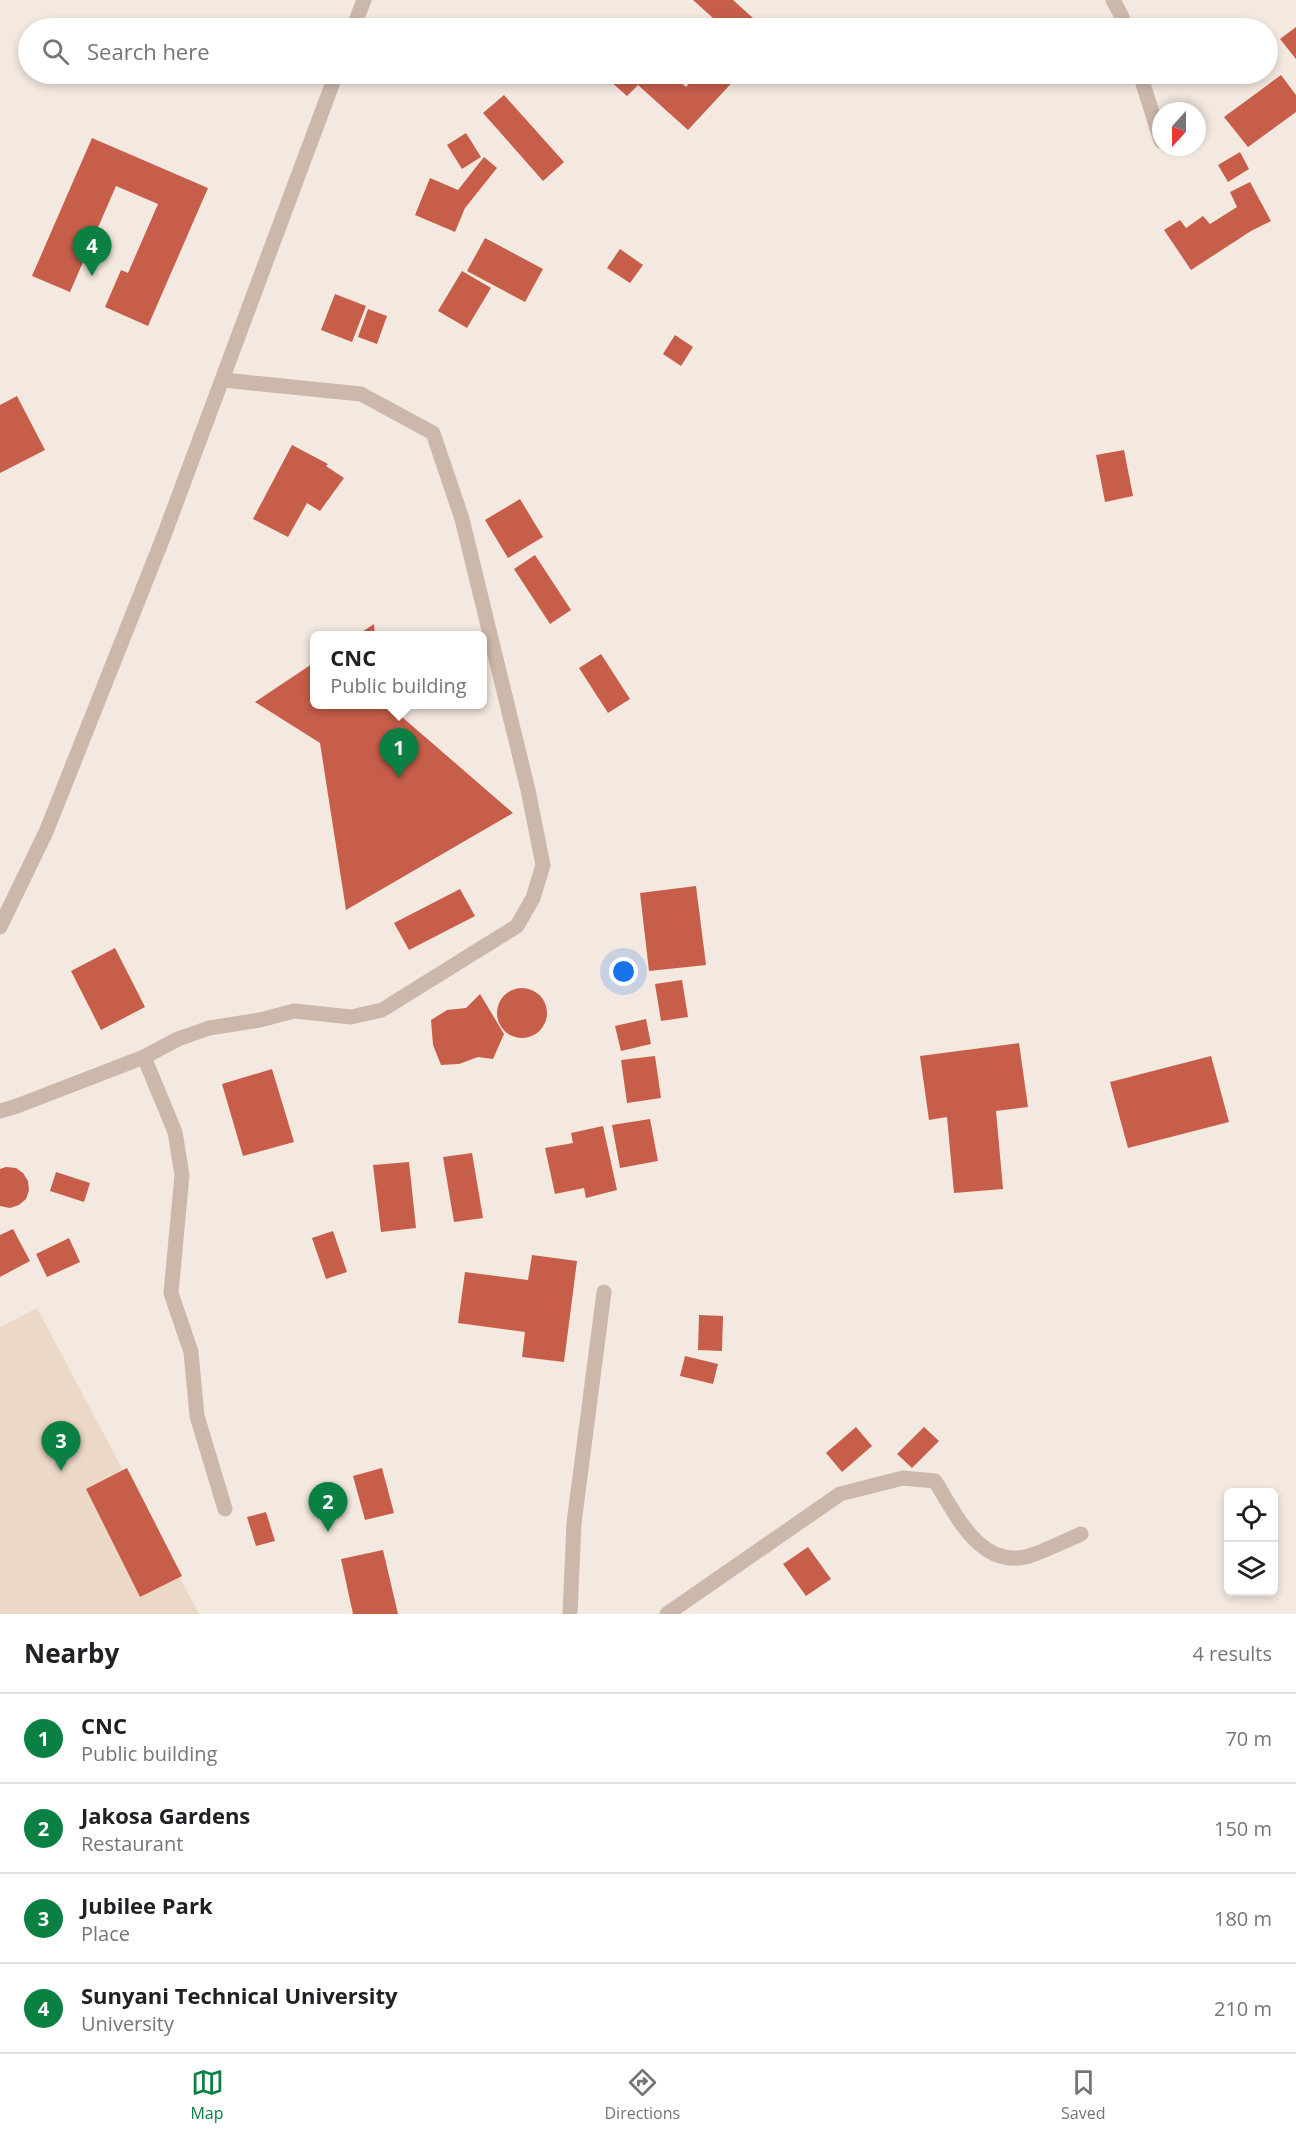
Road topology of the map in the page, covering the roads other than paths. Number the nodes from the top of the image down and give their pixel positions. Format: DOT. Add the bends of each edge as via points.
graph roads {
  1 [pos="364,0"];
  2 [pos="1113,0"];
  3 [pos="357,18"];
  4 [pos="1122,18"];
  5 [pos="332,84"];
  6 [pos="1143,84"];
  7 [pos="1152,112"];
  8 [pos="223,380"];
  9 [pos="0,927"];
  10 [pos="144,1057"];
  11 [pos="0,1111"];
  12 [pos="604,1292"];
  13 [pos="225,1509"];
  14 [pos="1081,1534"];
  15 [pos="672,1613"];
  16 [pos="570,1614"];
  1 -- 3 [label="street"];
  2 -- 4 [label="street"];
  5 -- 8 [label="street"];
  6 -- 7 [label="street"];
  8 -- 9 [label="street" via="46,832"];
  8 -- 10 [label="street" via="361,394 433,434 462,519 543,865 533,898 517,926 382,1010 351,1017 294,1011 209,1028"];
  10 -- 11 [label="street"];
  10 -- 13 [label="street" via="177,1143 182,1175 171,1293 191,1352 197,1416"];
  12 -- 16 [label="street" via="574,1523"];
  14 -- 15 [label="street" via="1027,1557 999,1558 972,1538 934,1481 903,1478 840,1494"];
}
